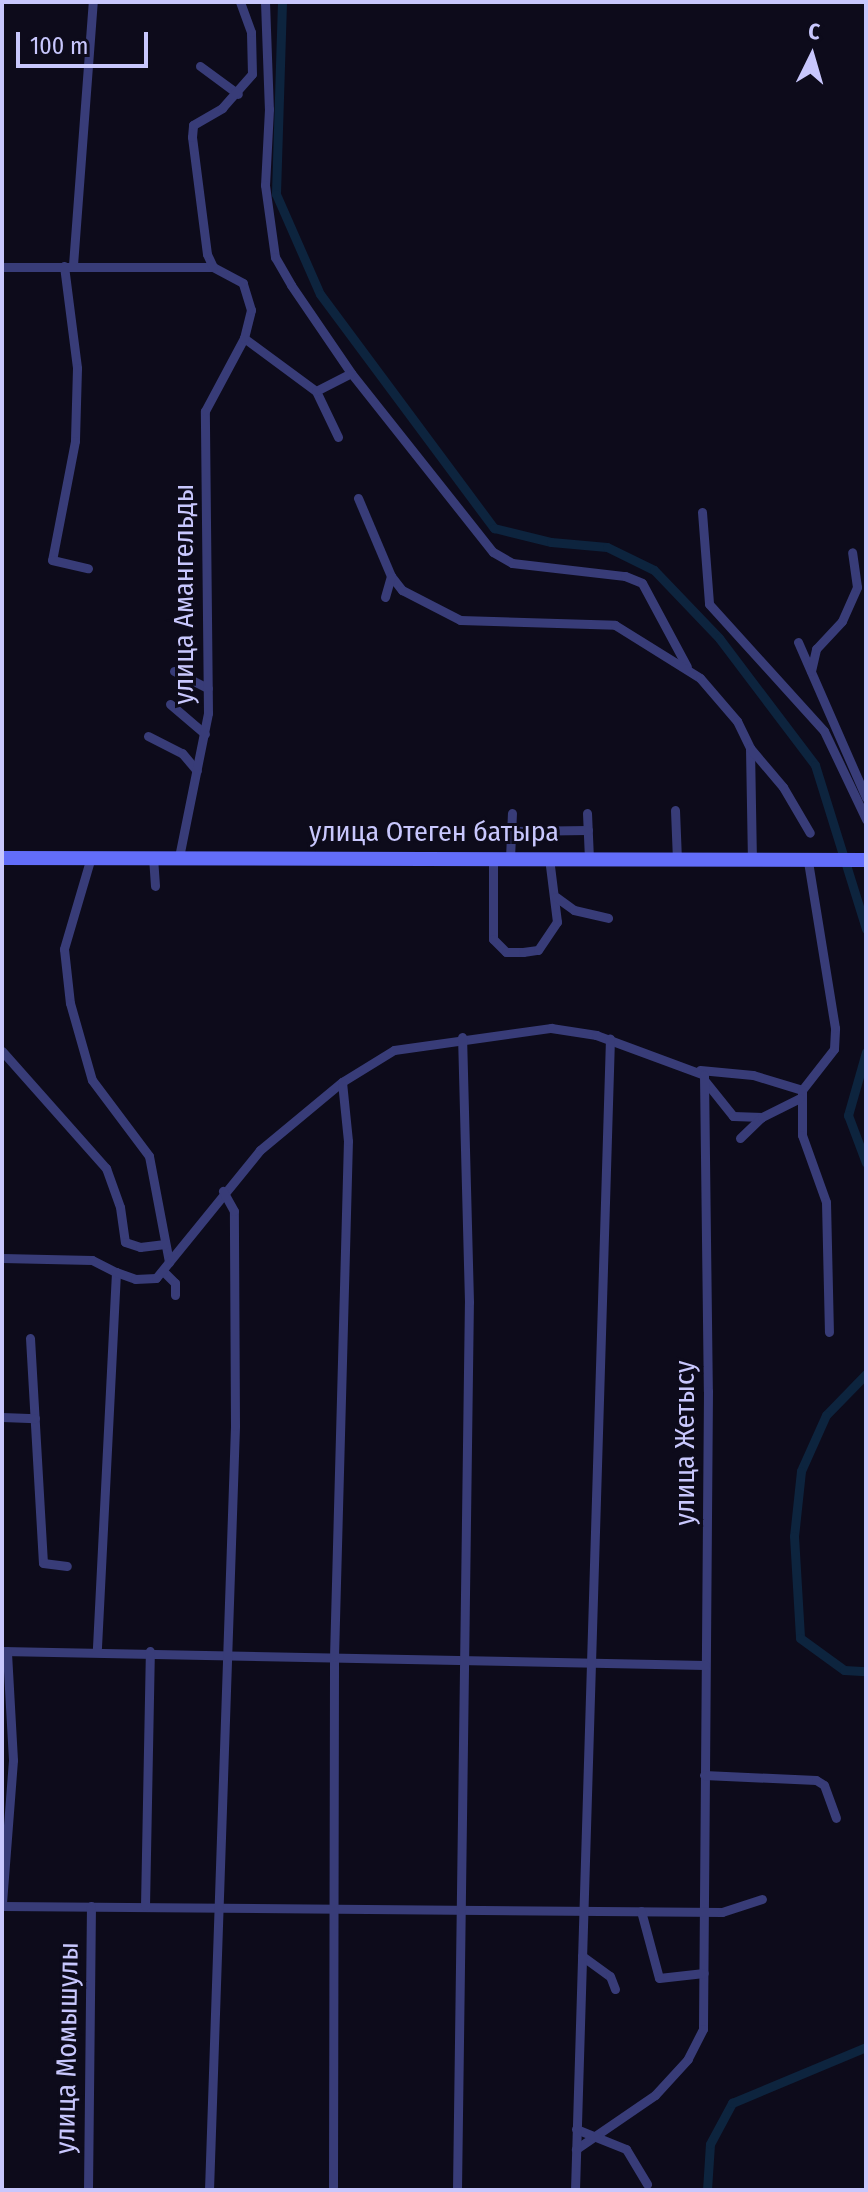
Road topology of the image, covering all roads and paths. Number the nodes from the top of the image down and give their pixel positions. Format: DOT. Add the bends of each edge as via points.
graph roads {
  1 [pos="93,2"];
  2 [pos="240,2"];
  3 [pos="265,2"];
  4 [pos="263,30"];
  5 [pos="251,32"];
  6 [pos="200,66"];
  7 [pos="238,94"];
  8 [pos="68,265"];
  9 [pos="2,267"];
  10 [pos="213,267"];
  11 [pos="244,338"];
  12 [pos="351,373"];
  13 [pos="316,391"];
  14 [pos="338,437"];
  15 [pos="358,498"];
  16 [pos="702,512"];
  17 [pos="852,552"];
  18 [pos="88,568"];
  19 [pos="391,576"];
  20 [pos="385,597"];
  21 [pos="798,642"];
  22 [pos="687,667"];
  23 [pos="174,671"];
  24 [pos="811,671"];
  25 [pos="208,688"];
  26 [pos="170,704"];
  27 [pos="205,734"];
  28 [pos="148,736"];
  29 [pos="750,748"];
  30 [pos="197,771"];
  31 [pos="866,798"];
  32 [pos="675,810"];
  33 [pos="512,813"];
  34 [pos="587,813"];
  35 [pos="866,819"];
  36 [pos="588,830"];
  37 [pos="513,831"];
  38 [pos="810,833"];
  39 [pos="91,857"];
  40 [pos="153,857"];
  41 [pos="179,857"];
  42 [pos="2,858"];
  43 [pos="493,858"];
  44 [pos="510,858"];
  45 [pos="549,858"];
  46 [pos="589,858"];
  47 [pos="677,860"];
  48 [pos="866,860"];
  49 [pos="752,861"];
  50 [pos="808,862"];
  51 [pos="155,886"];
  52 [pos="556,897"];
  53 [pos="608,918"];
  54 [pos="462,1037"];
  55 [pos="610,1039"];
  56 [pos="2,1051"];
  57 [pos="700,1070"];
  58 [pos="705,1081"];
  59 [pos="342,1082"];
  60 [pos="801,1094"];
  61 [pos="762,1117"];
  62 [pos="740,1138"];
  63 [pos="223,1191"];
  64 [pos="165,1244"];
  65 [pos="2,1258"];
  66 [pos="166,1267"];
  67 [pos="115,1274"];
  68 [pos="175,1295"];
  69 [pos="829,1332"];
  70 [pos="30,1338"];
  71 [pos="2,1417"];
  72 [pos="35,1418"];
  73 [pos="67,1566"];
  74 [pos="97,1650"];
  75 [pos="4,1651"];
  76 [pos="150,1651"];
  77 [pos="227,1652"];
  78 [pos="334,1657"];
  79 [pos="465,1661"];
  80 [pos="592,1663"];
  81 [pos="705,1665"];
  82 [pos="704,1775"];
  83 [pos="836,1818"];
  84 [pos="762,1899"];
  85 [pos="2,1905"];
  86 [pos="215,1905"];
  87 [pos="91,1906"];
  88 [pos="145,1906"];
  89 [pos="337,1906"];
  90 [pos="462,1907"];
  91 [pos="583,1909"];
  92 [pos="641,1911"];
  93 [pos="703,1913"];
  94 [pos="582,1956"];
  95 [pos="704,1973"];
  96 [pos="615,1989"];
  97 [pos="576,2129"];
  98 [pos="595,2137"];
  99 [pos="576,2149"];
  100 [pos="647,2184"];
  101 [pos="88,2190"];
  102 [pos="209,2190"];
  103 [pos="333,2190"];
  104 [pos="457,2190"];
  105 [pos="575,2190"];
  1 -- 8 [label="street"];
  2 -- 5 [label="street"];
  3 -- 4 [label="street"];
  4 -- 5 [label="street"];
  4 -- 12 [label="street" via="269,96 264,177 275,257"];
  5 -- 7 [label="street" via="255,64"];
  6 -- 7 [label="street"];
  7 -- 10 [label="street" via="193,125 194,175"];
  8 -- 9 [label="street"];
  8 -- 10 [label="street"];
  8 -- 18 [label="street" via="77,368 72,467 61,495 52,560"];
  10 -- 11 [label="street, улица Амангельды" via="249,292"];
  11 -- 13 [label="street"];
  11 -- 25 [label="street, улица Амангельды" via="205,411"];
  12 -- 13 [label="street"];
  12 -- 22 [label="street" via="493,552 512,563 625,576 642,583"];
  13 -- 14 [label="street"];
  15 -- 19 [label="street"];
  16 -- 35 [label="street" via="709,604 824,731"];
  17 -- 24 [label="street" via="857,587 842,621 816,649"];
  19 -- 20 [label="street"];
  19 -- 22 [label="street" via="402,590 469,623 615,625"];
  21 -- 24 [label="street"];
  22 -- 29 [label="street" via="725,706"];
  23 -- 25 [label="street"];
  24 -- 31 [label="street"];
  25 -- 27 [label="street, улица Амангельды"];
  26 -- 27 [label="street"];
  27 -- 30 [label="street, улица Амангельды"];
  28 -- 30 [label="street" via="182,753"];
  29 -- 38 [label="street" via="783,787"];
  29 -- 49 [label="street"];
  30 -- 41 [label="street, улица Амангельды"];
  32 -- 47 [label="street"];
  33 -- 37 [label="street"];
  34 -- 36 [label="street"];
  36 -- 37 [label="street"];
  36 -- 46 [label="street"];
  37 -- 44 [label="street"];
  39 -- 40 [label="main road, улица Отеген батыра"];
  39 -- 42 [label="main road, улица Отеген батыра"];
  39 -- 64 [label="street" via="64,949 70,1003 92,1080 149,1156"];
  40 -- 41 [label="main road, улица Отеген батыра"];
  40 -- 51 [label="street"];
  41 -- 43 [label="main road, улица Отеген батыра"];
  43 -- 44 [label="main road, улица Отеген батыра"];
  43 -- 52 [label="street" via="496,947 538,950 557,922"];
  44 -- 45 [label="main road, улица Отеген батыра"];
  45 -- 46 [label="main road, улица Отеген батыра"];
  45 -- 52 [label="street"];
  46 -- 47 [label="main road, улица Отеген батыра"];
  47 -- 49 [label="main road, улица Отеген батыра"];
  48 -- 50 [label="main road, улица Отеген батыра"];
  49 -- 50 [label="main road, улица Отеген батыра"];
  50 -- 60 [label="street" via="836,1040 825,1065"];
  52 -- 53 [label="street" via="574,910"];
  54 -- 55 [label="street" via="551,1028"];
  54 -- 59 [label="street" via="394,1050"];
  54 -- 79 [label="street" via="469,1302"];
  55 -- 57 [label="street"];
  55 -- 80 [label="street"];
  56 -- 64 [label="street" via="106,1168 125,1242 140,1247"];
  57 -- 58 [label="street, улица Жетысу"];
  57 -- 60 [label="street" via="753,1075"];
  58 -- 61 [label="street" via="733,1116"];
  58 -- 81 [label="street, улица Жетысу"];
  59 -- 63 [label="street" via="260,1150"];
  59 -- 78 [label="street" via="348,1141"];
  60 -- 61 [label="street"];
  60 -- 69 [label="street" via="802,1135 826,1202"];
  61 -- 62 [label="street"];
  63 -- 66 [label="street"];
  63 -- 77 [label="street" via="230,1198 235,1224"];
  64 -- 66 [label="street"];
  65 -- 67 [label="street" via="92,1260"];
  66 -- 67 [label="street" via="145,1280"];
  66 -- 68 [label="street"];
  67 -- 74 [label="street"];
  70 -- 72 [label="street"];
  71 -- 72 [label="street"];
  72 -- 73 [label="street" via="43,1563"];
  74 -- 75 [label="street"];
  74 -- 76 [label="street"];
  75 -- 85 [label="street" via="13,1760"];
  76 -- 77 [label="street"];
  76 -- 88 [label="street"];
  77 -- 78 [label="street"];
  77 -- 86 [label="street"];
  78 -- 79 [label="street"];
  78 -- 89 [label="street"];
  79 -- 80 [label="street"];
  79 -- 90 [label="street"];
  80 -- 81 [label="street"];
  80 -- 91 [label="street"];
  81 -- 82 [label="street, улица Жетысу"];
  82 -- 83 [label="street" via="816,1780 824,1785"];
  82 -- 93 [label="street, улица Жетысу"];
  84 -- 93 [label="street" via="736,1910"];
  85 -- 87 [label="street"];
  86 -- 88 [label="street"];
  86 -- 89 [label="street"];
  86 -- 102 [label="street"];
  87 -- 88 [label="street"];
  87 -- 101 [label="street, улица Момышулы"];
  89 -- 90 [label="street"];
  89 -- 103 [label="street"];
  90 -- 91 [label="street"];
  90 -- 104 [label="street"];
  91 -- 92 [label="street"];
  91 -- 94 [label="street"];
  92 -- 93 [label="street"];
  92 -- 95 [label="street" via="659,1978"];
  93 -- 95 [label="street, улица Жетысу"];
  94 -- 96 [label="street" via="610,1976"];
  94 -- 97 [label="street"];
  95 -- 98 [label="street, улица Жетысу" via="703,2029 688,2059 655,2095"];
  97 -- 98 [label="street"];
  97 -- 99 [label="street"];
  98 -- 99 [label="street, улица Жетысу"];
  98 -- 100 [label="street" via="626,2149"];
  99 -- 105 [label="street"];
}
